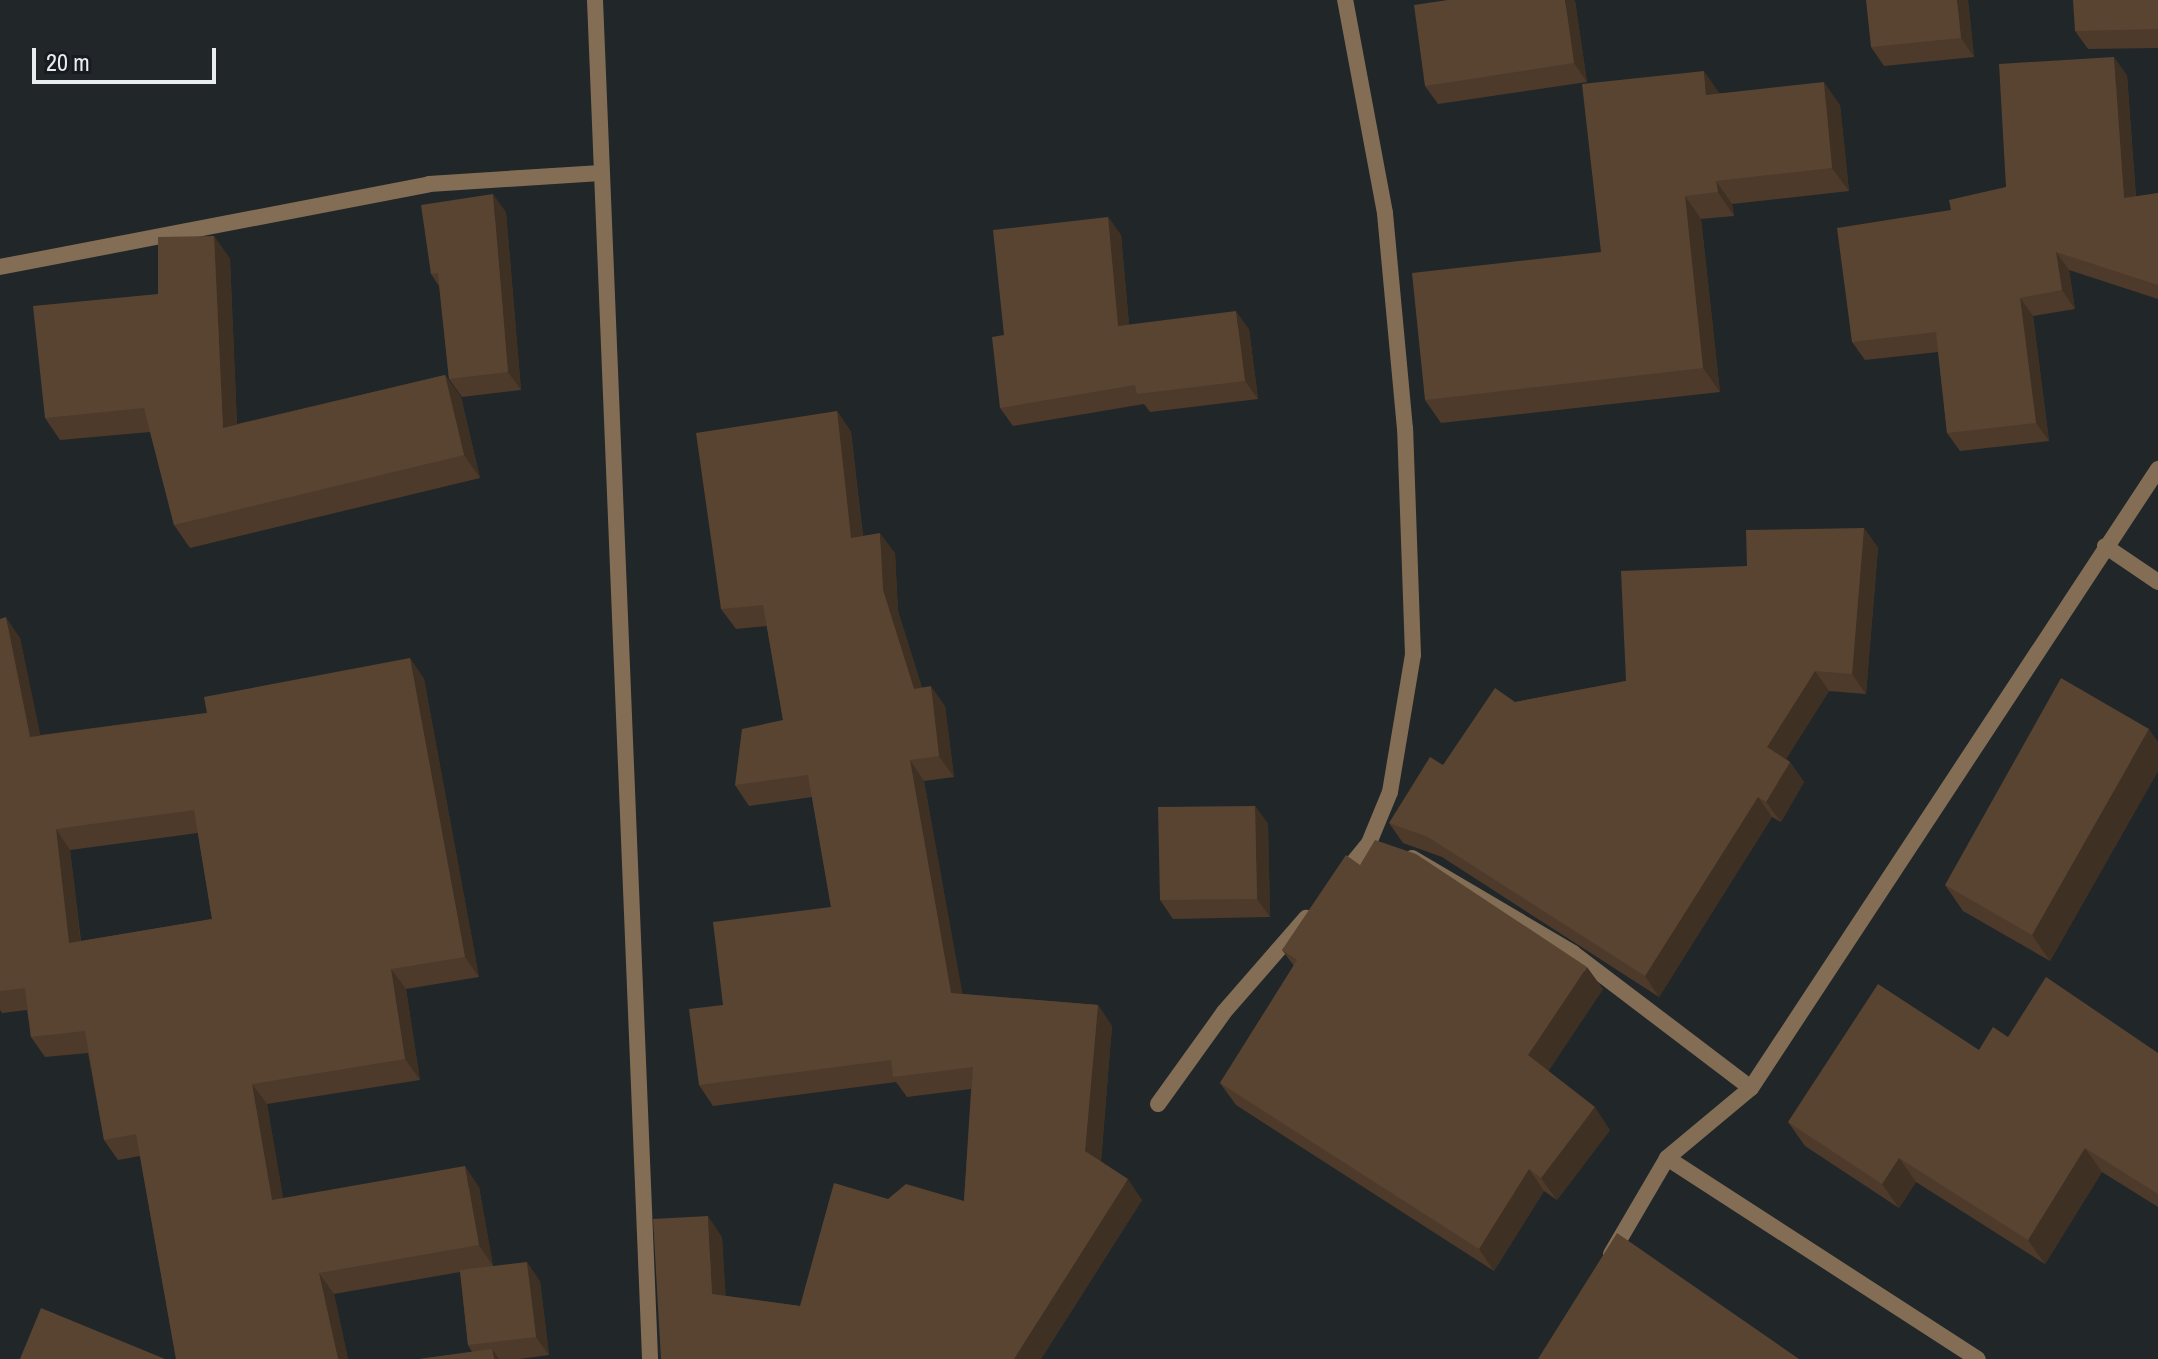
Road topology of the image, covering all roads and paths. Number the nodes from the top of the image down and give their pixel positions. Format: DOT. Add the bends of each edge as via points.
graph roads {
  1 [pos="595,0"];
  2 [pos="1345,0"];
  3 [pos="597,173"];
  4 [pos="0,267"];
  5 [pos="2158,469"];
  6 [pos="2105,546"];
  7 [pos="2158,582"];
  8 [pos="1382,847"];
  9 [pos="1751,1088"];
  10 [pos="1158,1104"];
  11 [pos="1667,1158"];
  12 [pos="1605,1265"];
  13 [pos="650,1359"];
  14 [pos="1978,1359"];
  1 -- 3 [label="street"];
  2 -- 8 [label="street" via="1385,213 1405,429 1413,640"];
  3 -- 4 [label="street" via="429,184"];
  3 -- 13 [label="street"];
  5 -- 6 [label="street"];
  6 -- 7 [label="street"];
  6 -- 9 [label="street"];
  8 -- 9 [label="street" via="1436,866 1573,953"];
  8 -- 10 [label="street" via="1325,897 1224,1012"];
  9 -- 11 [label="street"];
  11 -- 12 [label="street"];
  11 -- 14 [label="street"];
}
